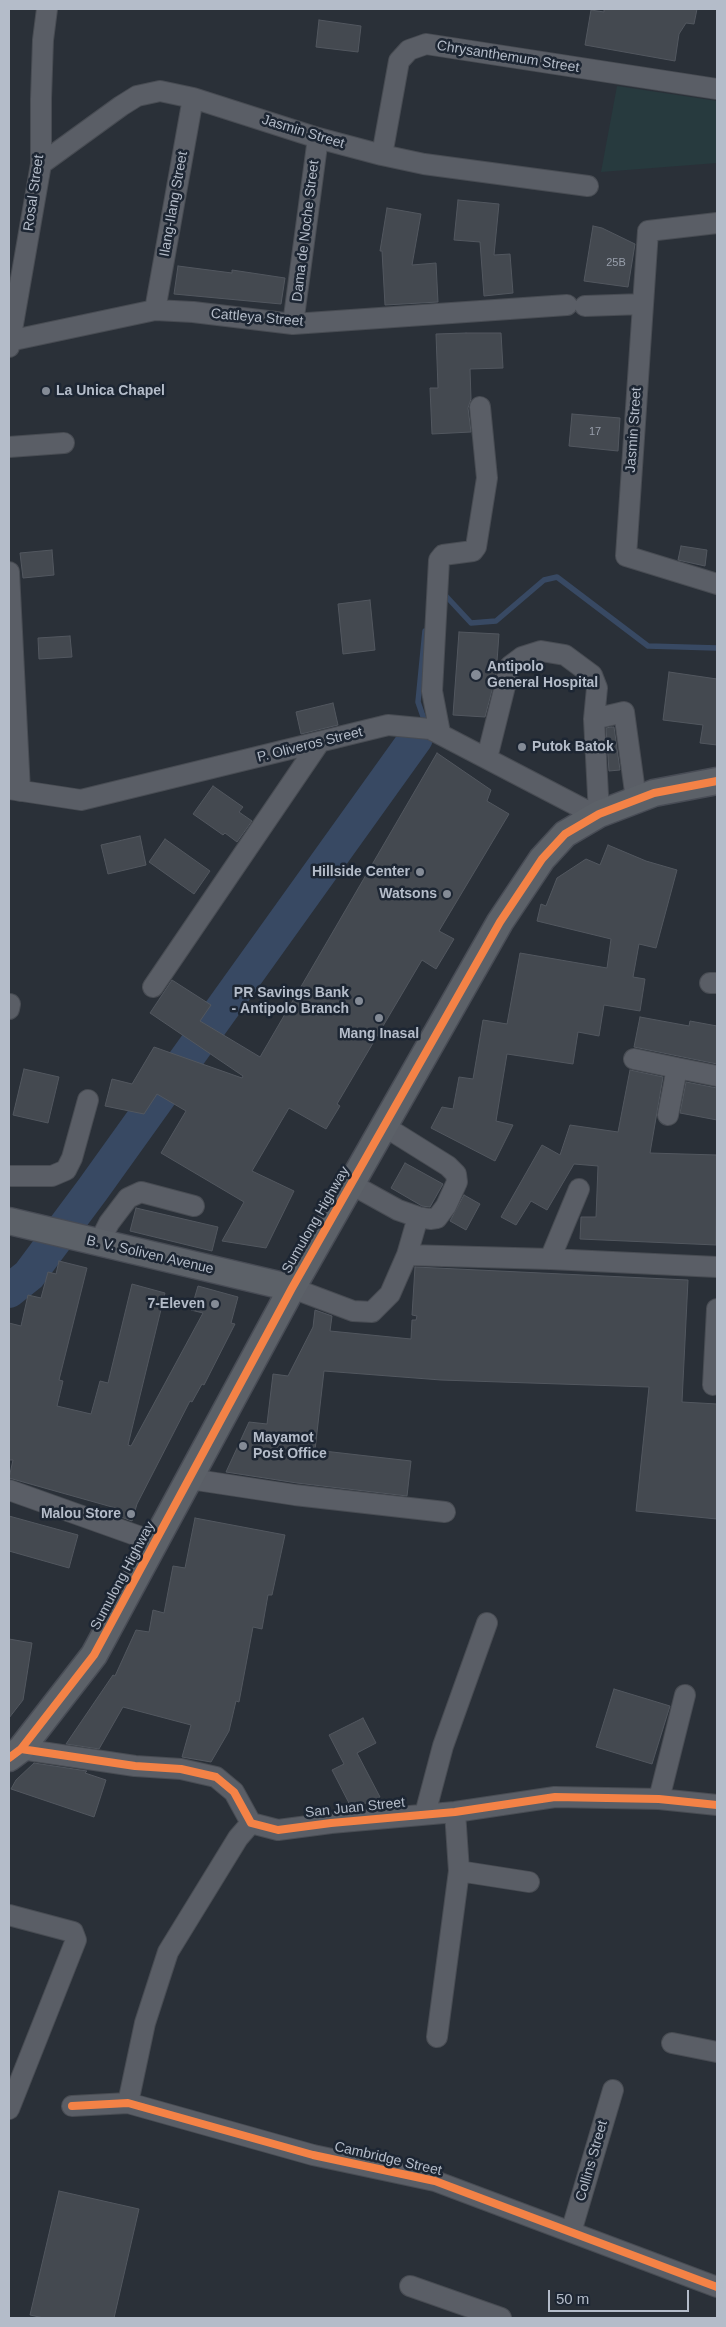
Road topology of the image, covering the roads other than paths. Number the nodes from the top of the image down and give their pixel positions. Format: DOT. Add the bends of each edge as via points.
graph roads {
  1 [pos="47,9"];
  2 [pos="717,89"];
  3 [pos="193,98"];
  4 [pos="318,138"];
  5 [pos="382,155"];
  6 [pos="41,164"];
  7 [pos="588,186"];
  8 [pos="717,223"];
  9 [pos="643,304"];
  10 [pos="155,310"];
  11 [pos="293,324"];
  12 [pos="9,341"];
  13 [pos="9,347"];
  14 [pos="480,407"];
  15 [pos="64,443"];
  16 [pos="9,447"];
  17 [pos="9,572"];
  18 [pos="717,584"];
  19 [pos="594,720"];
  20 [pos="435,731"];
  21 [pos="319,743"];
  22 [pos="487,758"];
  23 [pos="717,781"];
  24 [pos="14,790"];
  25 [pos="636,798"];
  26 [pos="597,814"];
  27 [pos="153,987"];
  28 [pos="634,1059"];
  29 [pos="677,1068"];
  30 [pos="717,1076"];
  31 [pos="88,1100"];
  32 [pos="668,1115"];
  33 [pos="384,1126"];
  34 [pos="9,1176"];
  35 [pos="351,1184"];
  36 [pos="579,1189"];
  37 [pos="194,1206"];
  38 [pos="418,1217"];
  39 [pos="9,1221"];
  40 [pos="89,1241"];
  41 [pos="407,1255"];
  42 [pos="550,1259"];
  43 [pos="717,1267"];
  44 [pos="292,1288"];
  45 [pos="717,1309"];
  46 [pos="713,1385"];
  47 [pos="190,1478"];
  48 [pos="9,1490"];
  49 [pos="445,1512"];
  50 [pos="155,1542"];
  51 [pos="487,1623"];
  52 [pos="685,1696"];
  53 [pos="15,1754"];
  54 [pos="659,1800"];
  55 [pos="717,1805"];
  56 [pos="455,1812"];
  57 [pos="425,1814"];
  58 [pos="251,1823"];
  59 [pos="459,1871"];
  60 [pos="529,1882"];
  61 [pos="9,1915"];
  62 [pos="437,2037"];
  63 [pos="672,2043"];
  64 [pos="717,2052"];
  65 [pos="612,2090"];
  66 [pos="128,2103"];
  67 [pos="72,2106"];
  68 [pos="9,2109"];
  69 [pos="571,2232"];
  70 [pos="410,2286"];
  71 [pos="717,2287"];
  72 [pos="494,2317"];
  1 -- 6 [label="street, Rosal Street" via="43,40"];
  2 -- 5 [label="street, Chrysanthemum Street" via="426,44 409,50 399,61"];
  3 -- 4 [label="street, Jasmin Street"];
  3 -- 6 [label="street, Jasmin Street" via="160,91 137,96"];
  3 -- 10 [label="street, Ilang-Ilang Street"];
  4 -- 5 [label="street, Jasmin Street"];
  4 -- 11 [label="street, Dama de Noche Street"];
  5 -- 7 [label="street, Jasmin Street" via="424,164"];
  6 -- 12 [label="street, Rosal Street"];
  8 -- 9 [label="street, Jasmin Street" via="648,231"];
  9 -- 11 [label="street, Cattleya Street"];
  9 -- 18 [label="street, Jasmin Street" via="626,556"];
  10 -- 11 [label="street, Cattleya Street"];
  10 -- 12 [label="street, Cattleya Street"];
  12 -- 13 [label="street, Rosal Street"];
  14 -- 20 [label="street" via="487,478 476,546 473,551 443,555 439,560 432,691"];
  15 -- 16 [label="street"];
  17 -- 24 [label="street"];
  19 -- 22 [label="street" via="597,688 592,675 565,655 541,651 522,657 510,666"];
  19 -- 25 [label="street" via="624,712"];
  19 -- 26 [label="street"];
  20 -- 21 [label="street, P. Oliveros Street" via="388,725"];
  20 -- 22 [label="street, P. Oliveros Street"];
  21 -- 24 [label="street, P. Oliveros Street" via="81,800"];
  21 -- 27 [label="street"];
  22 -- 26 [label="street, P. Oliveros Street"];
  23 -- 25 [label="main road, Sumulong Highway"];
  25 -- 26 [label="main road, Sumulong Highway"];
  26 -- 33 [label="main road, Sumulong Highway" via="565,834 542,859 500,922"];
  28 -- 29 [label="street"];
  29 -- 30 [label="street"];
  29 -- 32 [label="street"];
  31 -- 34 [label="street" via="66,1170 52,1176"];
  33 -- 35 [label="main road, Sumulong Highway"];
  33 -- 38 [label="street" via="456,1174 453,1193 437,1218"];
  35 -- 38 [label="street" via="398,1210"];
  35 -- 44 [label="main road, Sumulong Highway"];
  36 -- 42 [label="street"];
  37 -- 40 [label="street" via="141,1192 128,1198 109,1223"];
  38 -- 41 [label="street"];
  39 -- 40 [label="main road, B. V. Soliven Avenue"];
  40 -- 44 [label="main road, B. V. Soliven Avenue"];
  41 -- 42 [label="street"];
  41 -- 44 [label="street" via="390,1294 372,1312 353,1311"];
  42 -- 43 [label="street"];
  44 -- 47 [label="main road, Sumulong Highway"];
  45 -- 46 [label="street"];
  47 -- 49 [label="street" via="295,1495"];
  47 -- 50 [label="main road, Sumulong Highway"];
  48 -- 50 [label="street"];
  50 -- 53 [label="main road, Sumulong Highway" via="94,1655"];
  51 -- 57 [label="street" via="443,1746"];
  52 -- 54 [label="street"];
  53 -- 58 [label="street" via="181,1769 216,1777 234,1792"];
  54 -- 55 [label="street, San Juan Street"];
  54 -- 56 [label="street, San Juan Street" via="555,1797"];
  56 -- 57 [label="street, San Juan Street"];
  56 -- 59 [label="street"];
  57 -- 58 [label="street, San Juan Street" via="278,1830"];
  58 -- 66 [label="street" via="238,1838 168,1952 145,2023"];
  59 -- 60 [label="street"];
  59 -- 62 [label="street"];
  61 -- 68 [label="street" via="72,1932 76,1940"];
  63 -- 64 [label="street"];
  65 -- 69 [label="street, Collins Street"];
  66 -- 67 [label="street, Cambridge Street"];
  66 -- 69 [label="street, Cambridge Street" via="313,2155 435,2181"];
  69 -- 71 [label="street, Cambridge Street"];
  70 -- 72 [label="street"];
}
